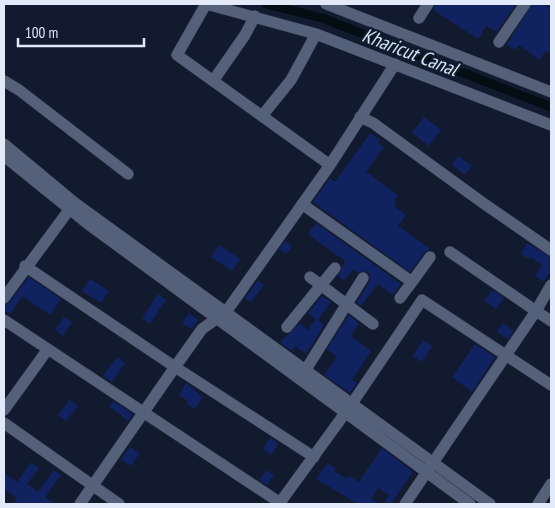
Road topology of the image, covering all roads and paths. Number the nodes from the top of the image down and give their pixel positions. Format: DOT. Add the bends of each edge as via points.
graph roads {
  1 [pos="206,4"];
  2 [pos="326,4"];
  3 [pos="428,4"];
  4 [pos="526,4"];
  5 [pos="255,16"];
  6 [pos="419,18"];
  7 [pos="316,34"];
  8 [pos="499,42"];
  9 [pos="395,64"];
  10 [pos="4,81"];
  11 [pos="213,81"];
  12 [pos="551,92"];
  13 [pos="262,116"];
  14 [pos="360,117"];
  15 [pos="551,125"];
  16 [pos="4,144"];
  17 [pos="4,156"];
  18 [pos="330,165"];
  19 [pos="128,174"];
  20 [pos="302,204"];
  21 [pos="69,210"];
  22 [pos="551,250"];
  23 [pos="450,252"];
  24 [pos="430,257"];
  25 [pos="25,266"];
  26 [pos="335,268"];
  27 [pos="310,277"];
  28 [pos="363,278"];
  29 [pos="412,282"];
  30 [pos="551,285"];
  31 [pos="321,286"];
  32 [pos="4,298"];
  33 [pos="400,298"];
  34 [pos="346,305"];
  35 [pos="536,311"];
  36 [pos="223,315"];
  37 [pos="4,320"];
  38 [pos="551,321"];
  39 [pos="373,324"];
  40 [pos="287,327"];
  41 [pos="48,348"];
  42 [pos="506,355"];
  43 [pos="175,367"];
  44 [pos="305,371"];
  45 [pos="551,385"];
  46 [pos="348,408"];
  47 [pos="4,410"];
  48 [pos="142,412"];
  49 [pos="4,423"];
  50 [pos="314,457"];
  51 [pos="430,468"];
  52 [pos="551,484"];
  53 [pos="91,486"];
  54 [pos="80,504"];
  55 [pos="119,504"];
  56 [pos="280,504"];
  57 [pos="405,504"];
  58 [pos="468,504"];
  59 [pos="490,504"];
  60 [pos="538,504"];
  1 -- 5 [label="street"];
  1 -- 11 [label="street" via="177,55"];
  2 -- 12 [label="street"];
  3 -- 6 [label="street"];
  4 -- 8 [label="street"];
  5 -- 7 [label="street"];
  5 -- 11 [label="street"];
  7 -- 9 [label="street"];
  7 -- 13 [label="street" via="291,80"];
  9 -- 14 [label="street"];
  9 -- 15 [label="street"];
  10 -- 19 [label="street"];
  11 -- 13 [label="street"];
  13 -- 18 [label="street"];
  14 -- 18 [label="street"];
  14 -- 22 [label="street" via="374,122"];
  16 -- 36 [label="street" via="75,203"];
  17 -- 21 [label="street"];
  18 -- 20 [label="street"];
  20 -- 29 [label="street"];
  20 -- 36 [label="street"];
  21 -- 25 [label="street"];
  21 -- 36 [label="street"];
  23 -- 35 [label="street"];
  24 -- 29 [label="street"];
  25 -- 32 [label="street"];
  25 -- 43 [label="street"];
  26 -- 31 [label="street"];
  27 -- 31 [label="street"];
  28 -- 34 [label="street"];
  29 -- 33 [label="street"];
  30 -- 35 [label="street"];
  31 -- 34 [label="street"];
  31 -- 40 [label="street"];
  34 -- 39 [label="street"];
  34 -- 44 [label="street"];
  35 -- 38 [label="street"];
  35 -- 42 [label="street"];
  36 -- 43 [label="street" via="202,329"];
  36 -- 44 [label="street"];
  36 -- 46 [label="street"];
  37 -- 41 [label="street"];
  41 -- 47 [label="street"];
  41 -- 48 [label="street"];
  42 -- 45 [label="street"];
  42 -- 46 [label="street" via="422,300"];
  42 -- 51 [label="street"];
  43 -- 48 [label="street"];
  43 -- 50 [label="street"];
  44 -- 46 [label="street"];
  46 -- 50 [label="street"];
  46 -- 51 [label="street"];
  48 -- 53 [label="street"];
  48 -- 56 [label="street"];
  49 -- 53 [label="street"];
  50 -- 56 [label="street"];
  51 -- 57 [label="street"];
  51 -- 58 [label="street"];
  51 -- 59 [label="street"];
  52 -- 60 [label="street"];
  53 -- 54 [label="street"];
  53 -- 55 [label="street"];
}
